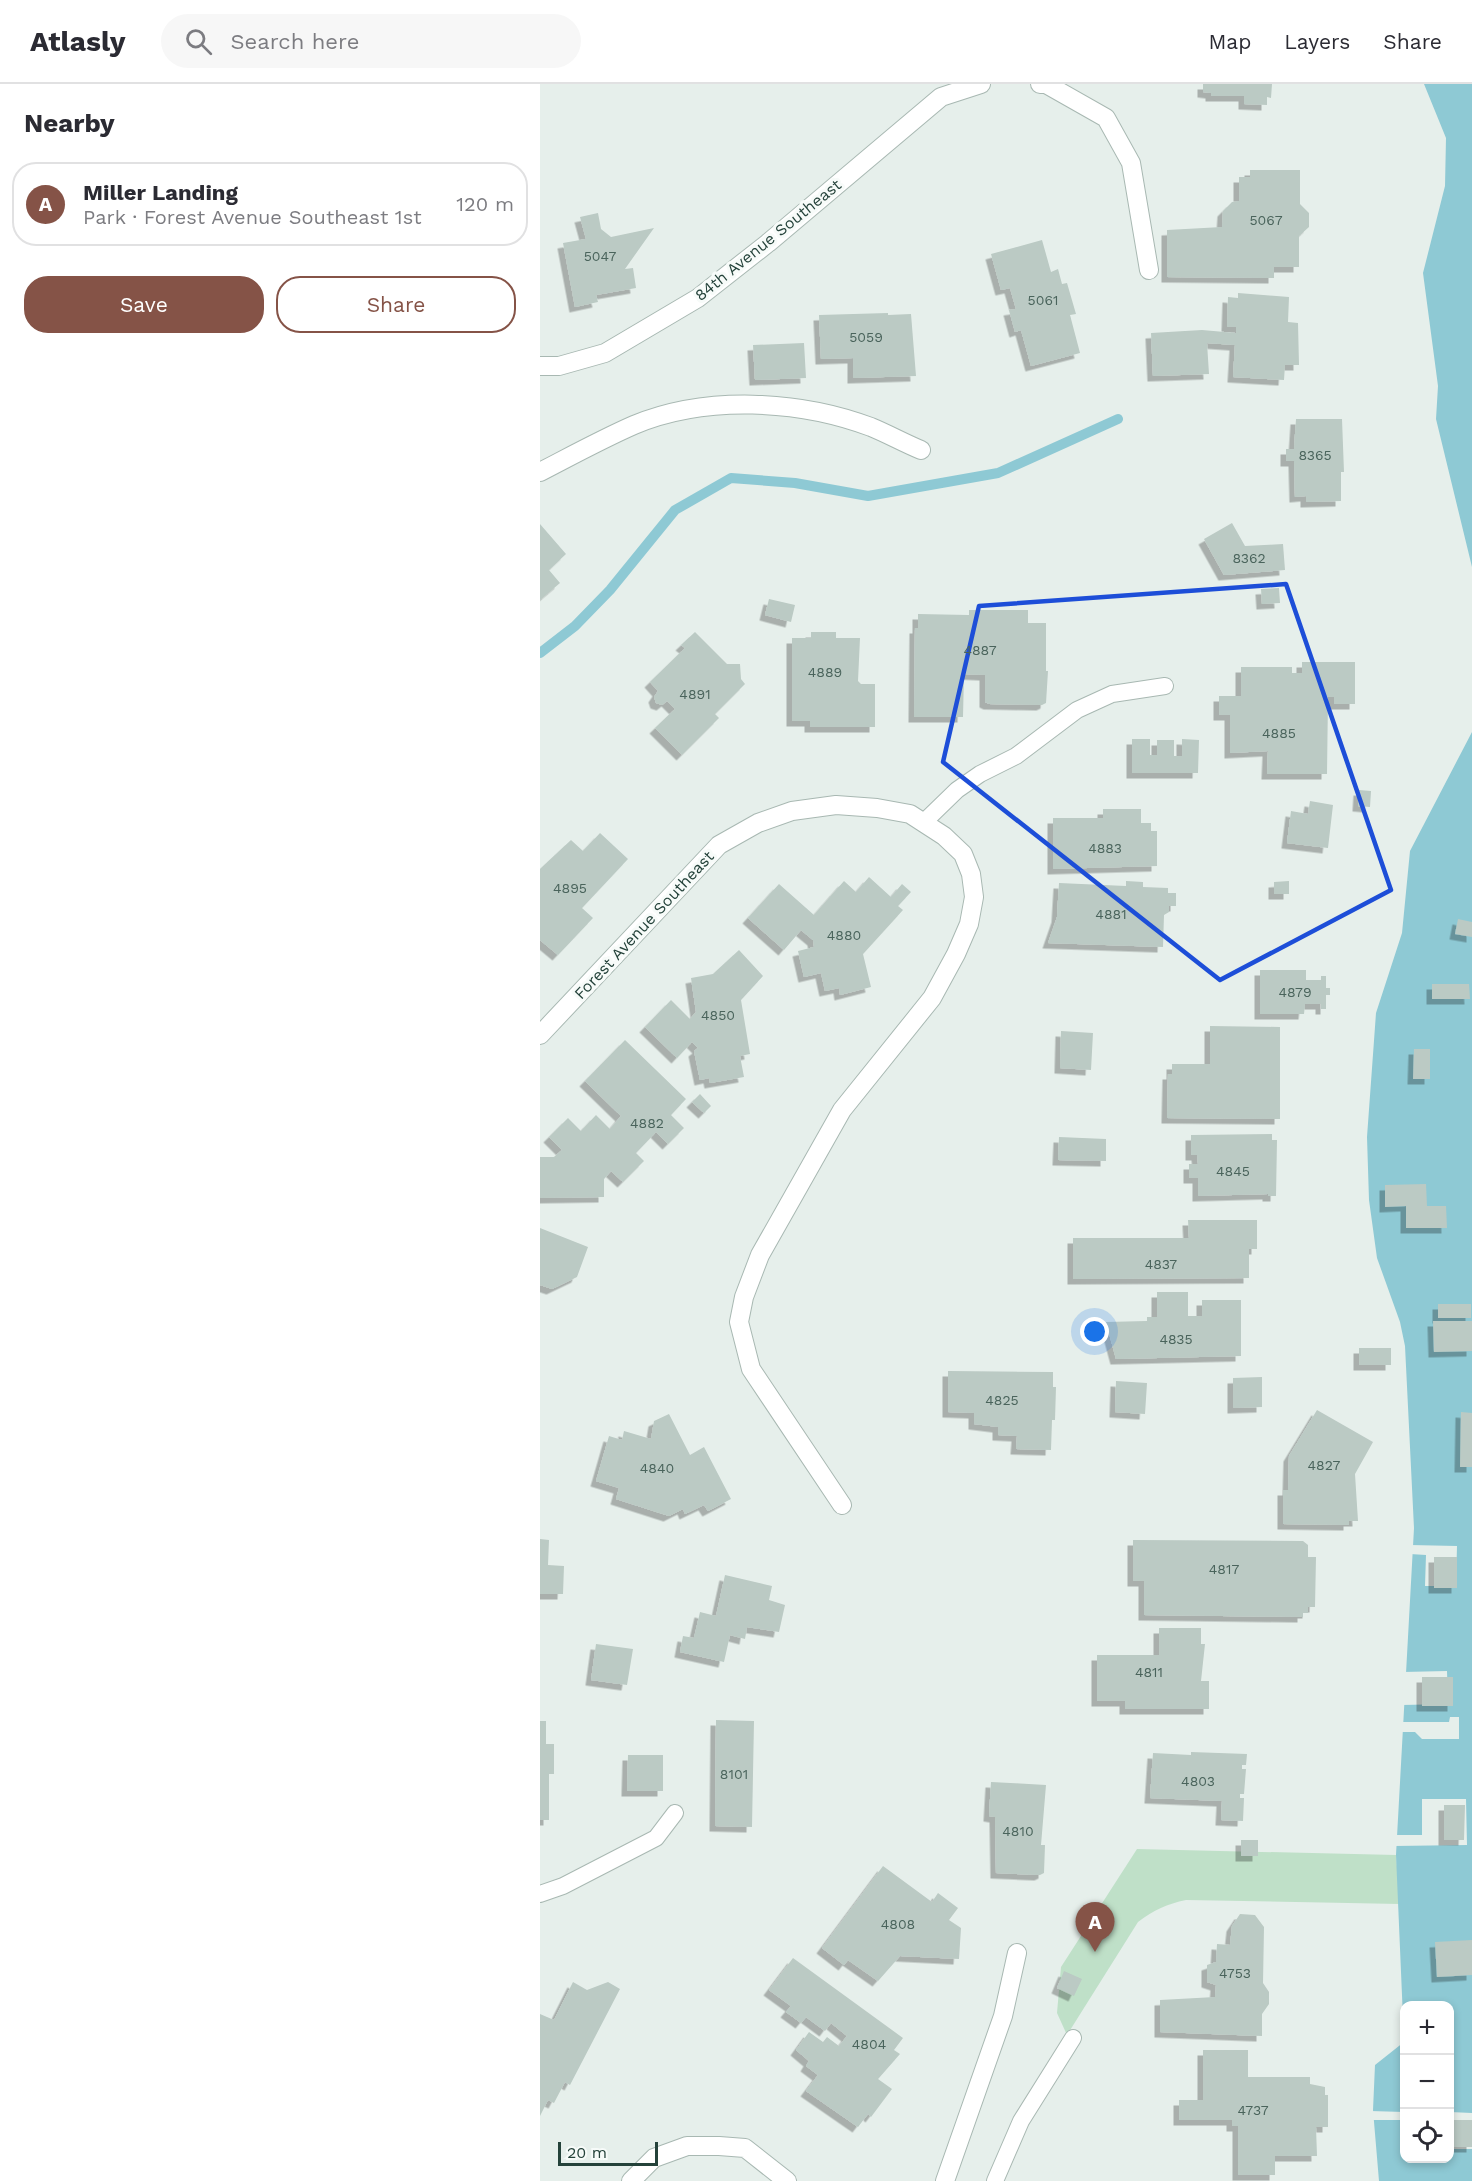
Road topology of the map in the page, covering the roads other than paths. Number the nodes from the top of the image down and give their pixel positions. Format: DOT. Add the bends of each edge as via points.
graph roads {
  1 [pos="981,84"];
  2 [pos="1040,84"];
  3 [pos="1149,270"];
  4 [pos="540,366"];
  5 [pos="921,450"];
  6 [pos="540,472"];
  7 [pos="1165,686"];
  8 [pos="923,823"];
  9 [pos="540,1035"];
  10 [pos="842,1505"];
  11 [pos="675,1814"];
  12 [pos="540,1894"];
  13 [pos="1017,1953"];
  14 [pos="1073,2038"];
  15 [pos="631,2181"];
  16 [pos="787,2181"];
  17 [pos="945,2181"];
  18 [pos="995,2181"];
  1 -- 4 [label="street, 84th Avenue Southeast" via="940,97 698,298 605,353 559,366"];
  2 -- 3 [label="street" via="1106,118 1131,163"];
  5 -- 6 [label="street" via="870,427 804,410 720,406 677,412 635,425"];
  7 -- 8 [label="lane" via="1112,694 1077,710 1016,756 957,790"];
  8 -- 9 [label="street, Forest Avenue Southeast" via="910,814 836,805 792,811 758,823 719,845"];
  8 -- 10 [label="street, Forest Avenue Southeast" via="963,854 974,897 969,924 932,998 842,1110 760,1255 739,1322 751,1369"];
  11 -- 12 [label="lane" via="656,1839"];
  13 -- 17 [label="street" via="1003,2016"];
  14 -- 18 [label="lane" via="1021,2121"];
  15 -- 16 [label="street" via="654,2158 687,2146 745,2148"];
}
